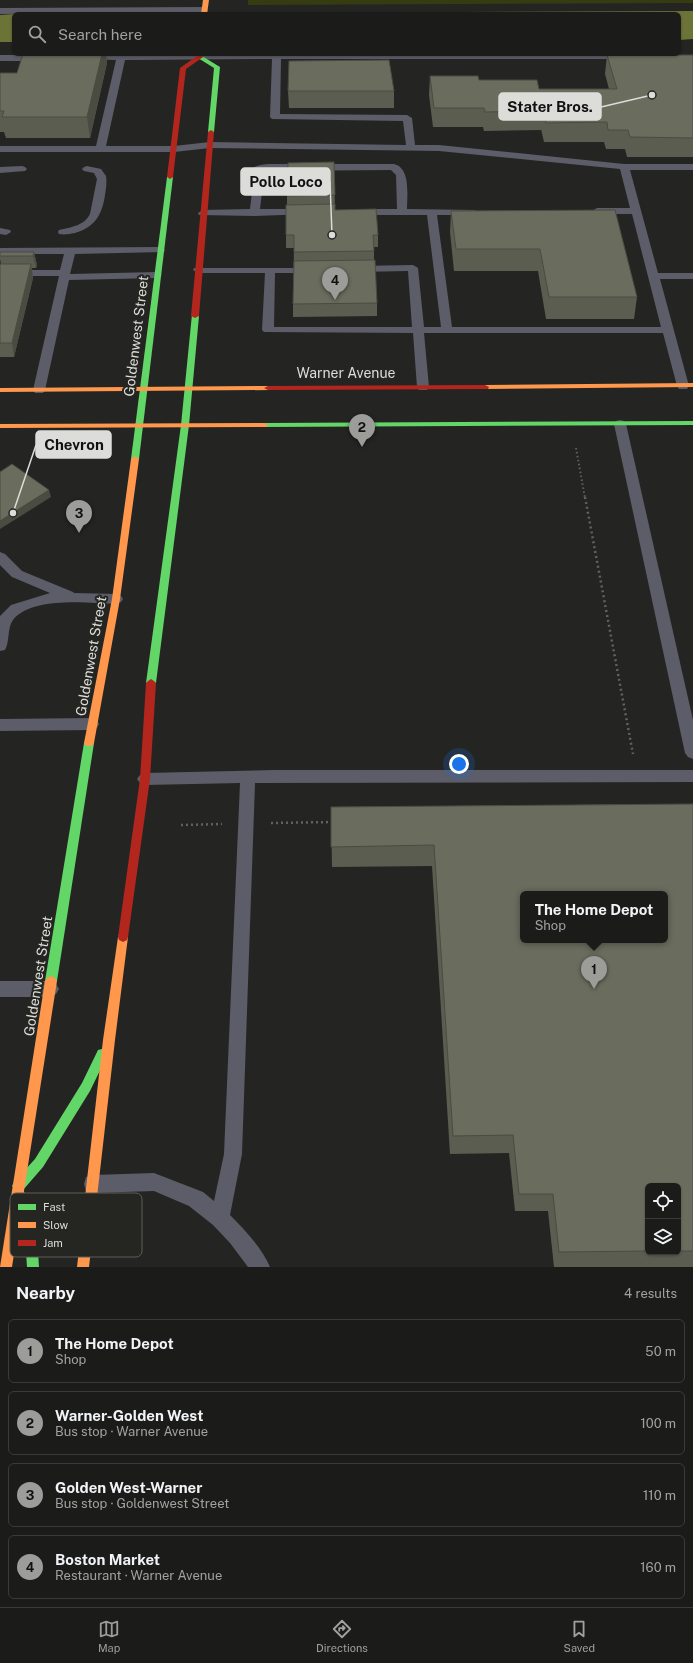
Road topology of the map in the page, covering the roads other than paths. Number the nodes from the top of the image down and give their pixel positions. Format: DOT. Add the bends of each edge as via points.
graph roads {
  1 [pos="206,0"];
  2 [pos="0,11"];
  3 [pos="204,12"];
  4 [pos="160,56"];
  5 [pos="199,56"];
  6 [pos="201,56"];
  7 [pos="277,56"];
  8 [pos="638,56"];
  9 [pos="121,57"];
  10 [pos="0,58"];
  11 [pos="52,58"];
  12 [pos="75,58"];
  13 [pos="210,145"];
  14 [pos="410,147"];
  15 [pos="0,149"];
  16 [pos="174,149"];
  17 [pos="100,150"];
  18 [pos="624,167"];
  19 [pos="693,167"];
  20 [pos="22,169"];
  21 [pos="87,169"];
  22 [pos="0,170"];
  23 [pos="583,211"];
  24 [pos="636,211"];
  25 [pos="255,212"];
  26 [pos="317,212"];
  27 [pos="348,212"];
  28 [pos="402,212"];
  29 [pos="432,212"];
  30 [pos="481,212"];
  31 [pos="203,213"];
  32 [pos="63,232"];
  33 [pos="160,250"];
  34 [pos="0,251"];
  35 [pos="70,251"];
  36 [pos="350,269"];
  37 [pos="198,270"];
  38 [pos="270,270"];
  39 [pos="326,270"];
  40 [pos="0,273"];
  41 [pos="64,275"];
  42 [pos="157,275"];
  43 [pos="654,276"];
  44 [pos="693,276"];
  45 [pos="418,330"];
  46 [pos="447,330"];
  47 [pos="668,330"];
  48 [pos="688,385"];
  49 [pos="423,387"];
  50 [pos="144,388"];
  51 [pos="187,388"];
  52 [pos="0,390"];
  53 [pos="39,390"];
  54 [pos="693,423"];
  55 [pos="620,424"];
  56 [pos="139,425"];
  57 [pos="185,425"];
  58 [pos="0,426"];
  59 [pos="0,557"];
  60 [pos="77,599"];
  61 [pos="116,599"];
  62 [pos="0,646"];
  63 [pos="92,724"];
  64 [pos="0,725"];
  65 [pos="693,753"];
  66 [pos="693,776"];
  67 [pos="248,778"];
  68 [pos="145,779"];
  69 [pos="0,989"];
  70 [pos="50,989"];
  71 [pos="109,1040"];
  72 [pos="93,1184"];
  73 [pos="9,1186"];
  74 [pos="92,1193"];
  75 [pos="220,1218"];
  76 [pos="32,1257"];
  77 [pos="84,1257"];
  78 [pos="6,1267"];
  79 [pos="33,1267"];
  80 [pos="83,1267"];
  81 [pos="260,1267"];
  1 -- 3 [label="main road"];
  2 -- 3 [label="lane"];
  4 -- 9 [label="lane"];
  5 -- 16 [label="main road, Goldenwest Street" via="183,68"];
  6 -- 13 [label="main road" via="217,68"];
  7 -- 8 [label="lane"];
  7 -- 14 [label="lane" via="275,117 407,118"];
  9 -- 12 [label="lane"];
  9 -- 17 [label="lane"];
  10 -- 11 [label="lane"];
  13 -- 14 [label="lane"];
  13 -- 16 [label="lane"];
  13 -- 31 [label="main road"];
  14 -- 18 [label="lane"];
  15 -- 17 [label="lane"];
  16 -- 17 [label="lane"];
  16 -- 33 [label="main road, Goldenwest Street"];
  18 -- 19 [label="lane"];
  18 -- 24 [label="lane"];
  20 -- 22 [label="lane"];
  21 -- 32 [label="lane" via="102,175 94,217 77,229"];
  23 -- 24 [label="lane"];
  24 -- 43 [label="lane"];
  25 -- 26 [label="lane"];
  25 -- 28 [label="lane" via="257,192 249,180 252,171 257,168 394,167 401,175"];
  25 -- 31 [label="lane"];
  27 -- 28 [label="lane"];
  28 -- 29 [label="lane"];
  29 -- 30 [label="lane"];
  29 -- 46 [label="lane"];
  31 -- 37 [label="main road"];
  33 -- 35 [label="lane"];
  33 -- 42 [label="main road, Goldenwest Street"];
  34 -- 35 [label="lane"];
  35 -- 41 [label="lane"];
  36 -- 45 [label="lane" via="413,268"];
  37 -- 38 [label="lane"];
  37 -- 51 [label="main road"];
  38 -- 39 [label="lane"];
  38 -- 45 [label="lane" via="268,330"];
  40 -- 41 [label="lane"];
  41 -- 42 [label="lane"];
  41 -- 53 [label="lane"];
  42 -- 50 [label="main road, Goldenwest Street"];
  43 -- 44 [label="lane"];
  43 -- 47 [label="lane"];
  45 -- 46 [label="lane"];
  45 -- 49 [label="lane"];
  46 -- 47 [label="lane"];
  47 -- 48 [label="lane"];
  48 -- 49 [label="main road, Warner Avenue"];
  49 -- 51 [label="main road, Warner Avenue"];
  50 -- 51 [label="main road, Warner Avenue"];
  50 -- 53 [label="main road, Warner Avenue"];
  50 -- 56 [label="main road, Goldenwest Street"];
  51 -- 57 [label="main road"];
  52 -- 53 [label="main road, Warner Avenue"];
  54 -- 55 [label="main road"];
  55 -- 57 [label="main road"];
  55 -- 65 [label="lane"];
  56 -- 57 [label="main road"];
  56 -- 58 [label="main road"];
  56 -- 61 [label="main road, Goldenwest Street"];
  57 -- 68 [label="main road" via="151,677"];
  59 -- 60 [label="lane" via="17,574"];
  60 -- 61 [label="lane"];
  60 -- 62 [label="lane" via="50,598 16,609 5,620"];
  61 -- 63 [label="main road, Goldenwest Street"];
  63 -- 64 [label="lane"];
  63 -- 70 [label="main road, Goldenwest Street"];
  66 -- 67 [label="lane"];
  67 -- 68 [label="lane"];
  67 -- 75 [label="lane" via="233,1154"];
  68 -- 71 [label="main road"];
  69 -- 70 [label="lane"];
  70 -- 73 [label="main road, Goldenwest Street"];
  71 -- 72 [label="main road"];
  71 -- 73 [label="main road" via="86,1087 39,1163"];
  72 -- 74 [label="main road"];
  72 -- 75 [label="lane" via="154,1182 196,1199"];
  73 -- 78 [label="main road, Goldenwest Street"];
  75 -- 81 [label="lane"];
  76 -- 79 [label="main road"];
  77 -- 80 [label="main road"];
}
